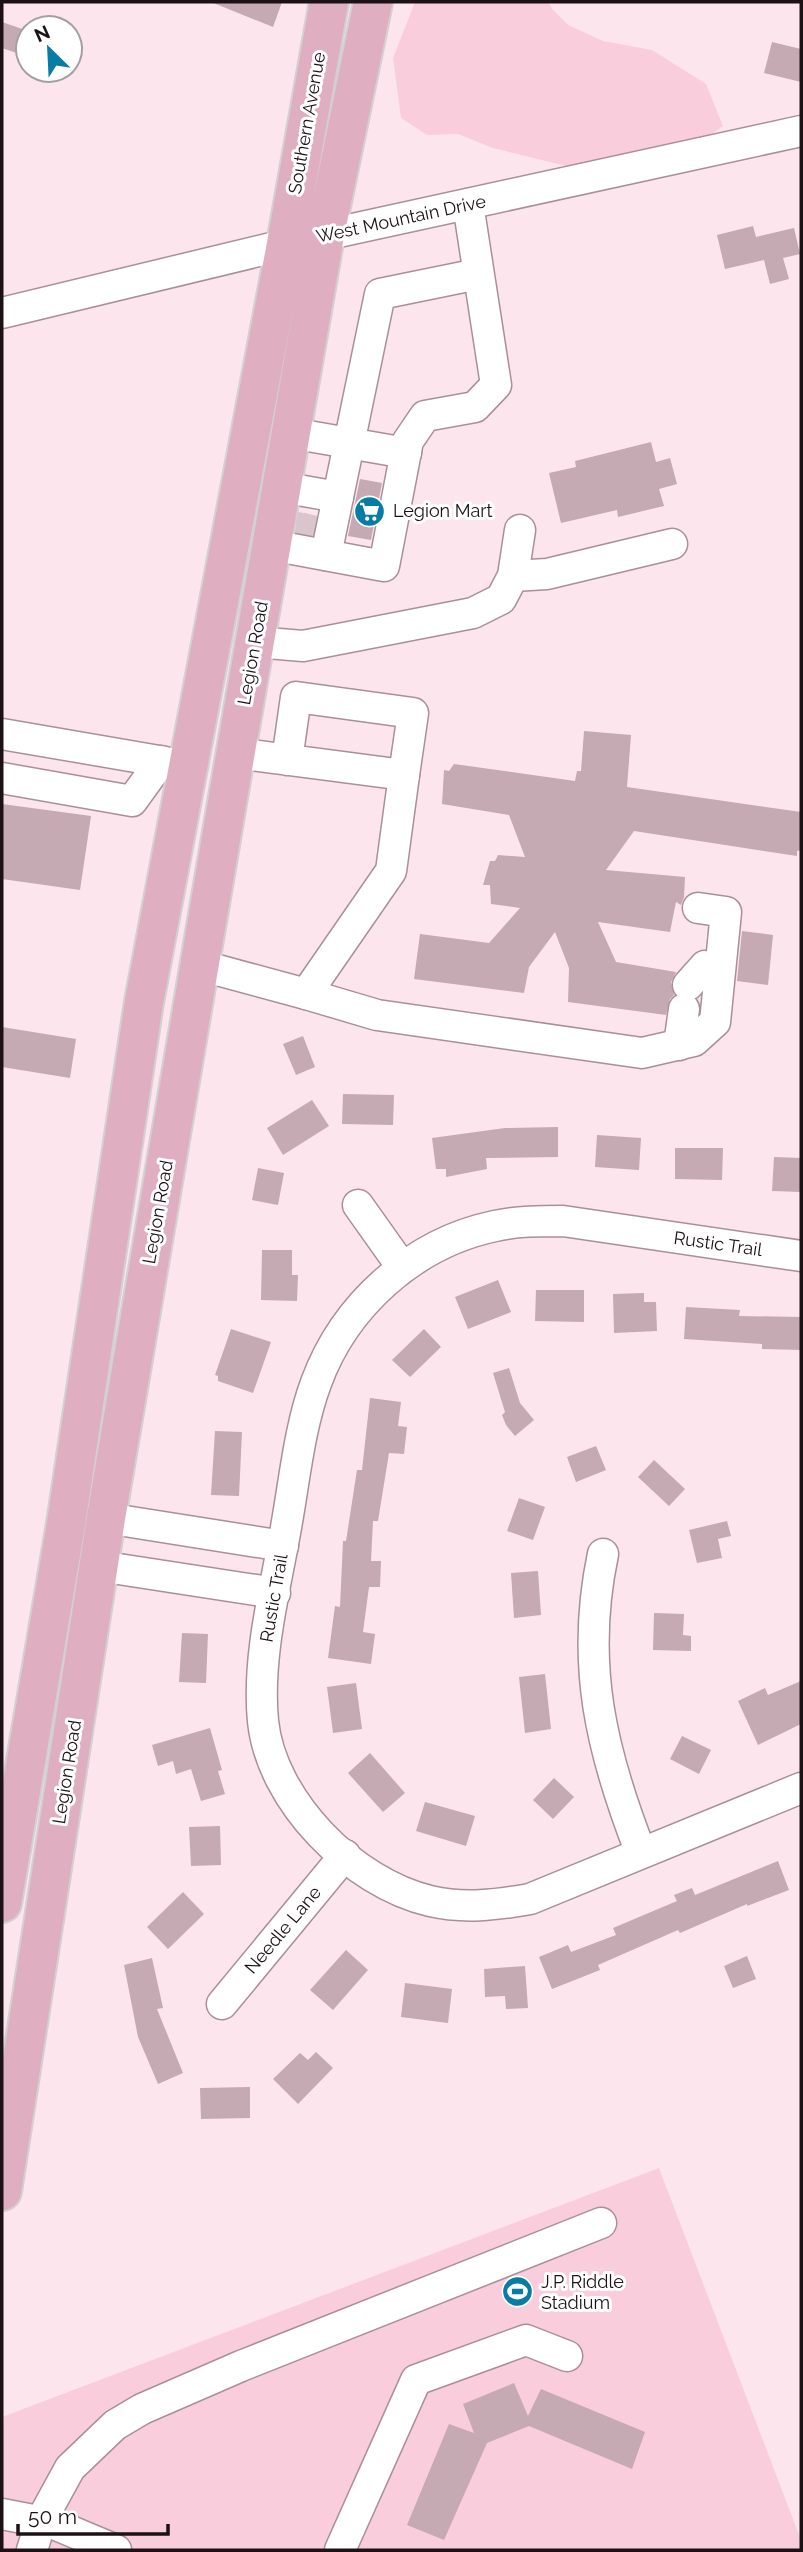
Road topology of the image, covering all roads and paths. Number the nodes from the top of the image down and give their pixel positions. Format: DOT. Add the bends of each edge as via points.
graph roads {
  1 [pos="329,2"];
  2 [pos="373,2"];
  3 [pos="801,131"];
  4 [pos="468,204"];
  5 [pos="325,235"];
  6 [pos="286,244"];
  7 [pos="478,274"];
  8 [pos="2,313"];
  9 [pos="291,433"];
  10 [pos="348,443"];
  11 [pos="406,453"];
  12 [pos="305,522"];
  13 [pos="520,530"];
  14 [pos="673,544"];
  15 [pos="513,576"];
  16 [pos="254,642"];
  17 [pos="2,734"];
  18 [pos="235,753"];
  19 [pos="287,760"];
  20 [pos="175,763"];
  21 [pos="404,775"];
  22 [pos="2,778"];
  23 [pos="698,908"];
  24 [pos="199,965"];
  25 [pos="720,968"];
  26 [pos="306,994"];
  27 [pos="679,1045"];
  28 [pos="358,1205"];
  29 [pos="801,1256"];
  30 [pos="402,1267"];
  31 [pos="96,1325"];
  32 [pos="106,1518"];
  33 [pos="283,1546"];
  34 [pos="603,1554"];
  35 [pos="99,1566"];
  36 [pos="57,1578"];
  37 [pos="275,1593"];
  38 [pos="801,1788"];
  39 [pos="10,1809"];
  40 [pos="640,1853"];
  41 [pos="345,1855"];
  42 [pos="2,1903"];
  43 [pos="36,1970"];
  44 [pos="222,2004"];
  45 [pos="2,2191"];
  46 [pos="601,2223"];
  47 [pos="567,2356"];
  48 [pos="2,2514"];
  49 [pos="41,2521"];
  50 [pos="32,2550"];
  51 [pos="116,2550"];
  52 [pos="340,2550"];
  1 -- 6 [label="main road, Southern Avenue"];
  2 -- 5 [label="main road"];
  3 -- 4 [label="street, West Mountain Drive"];
  4 -- 5 [label="street, West Mountain Drive"];
  4 -- 7 [label="street"];
  5 -- 6 [label="street, West Mountain Drive"];
  5 -- 9 [label="main road, Legion Road"];
  6 -- 8 [label="street, West Mountain Drive"];
  6 -- 20 [label="main road"];
  7 -- 10 [label="street" via="380,294"];
  7 -- 11 [label="street" via="496,385 475,407 425,416 408,441"];
  9 -- 10 [label="street"];
  9 -- 12 [label="main road, Legion Road"];
  10 -- 11 [label="street"];
  10 -- 12 [label="street"];
  11 -- 12 [label="street" via="384,566"];
  12 -- 16 [label="main road, Legion Road"];
  13 -- 15 [label="street"];
  14 -- 15 [label="street" via="547,574"];
  15 -- 16 [label="street" via="501,599 472,614 303,646"];
  16 -- 18 [label="main road, Legion Road"];
  17 -- 20 [label="street"];
  18 -- 19 [label="street"];
  18 -- 24 [label="main road, Legion Road"];
  19 -- 21 [label="street"];
  19 -- 21 [label="street" via="296,697 413,713"];
  20 -- 22 [label="street" via="132,801"];
  20 -- 31 [label="main road"];
  21 -- 26 [label="street" via="391,871"];
  23 -- 25 [label="street" via="726,912"];
  24 -- 26 [label="street"];
  24 -- 32 [label="main road, Legion Road"];
  25 -- 27 [label="street" via="715,1022 694,1041"];
  25 -- 27 [label="street" via="705,966 686,997"];
  26 -- 27 [label="street" via="377,1014 642,1053"];
  28 -- 30 [label="street"];
  29 -- 30 [label="street, Rustic Trail" via="563,1221 531,1221 464,1235"];
  30 -- 33 [label="street, Rustic Trail" via="345,1326 320,1373 308,1409"];
  31 -- 35 [label="main road" via="106,1345 82,1541 85,1556"];
  31 -- 36 [label="main road"];
  32 -- 33 [label="street"];
  32 -- 35 [label="main road, Legion Road"];
  33 -- 37 [label="street, Rustic Trail"];
  34 -- 40 [label="street" via="592,1633 595,1685 603,1741"];
  35 -- 37 [label="street"];
  35 -- 43 [label="main road, Legion Road"];
  36 -- 39 [label="main road"];
  36 -- 43 [label="main road" via="70,1595 27,1938"];
  37 -- 41 [label="street, Rustic Trail" via="261,1681 269,1750 297,1807"];
  38 -- 40 [label="street, Rustic Trail"];
  39 -- 42 [label="main road"];
  40 -- 41 [label="street, Rustic Trail" via="530,1899 493,1906 429,1901 371,1875"];
  41 -- 44 [label="street, Needle Lane"];
  43 -- 45 [label="main road, Legion Road"];
  46 -- 49 [label="street" via="142,2409 115,2425 70,2469"];
  47 -- 52 [label="street" via="526,2340 416,2380"];
  48 -- 49 [label="street"];
  49 -- 50 [label="street"];
  49 -- 51 [label="street"];
}
